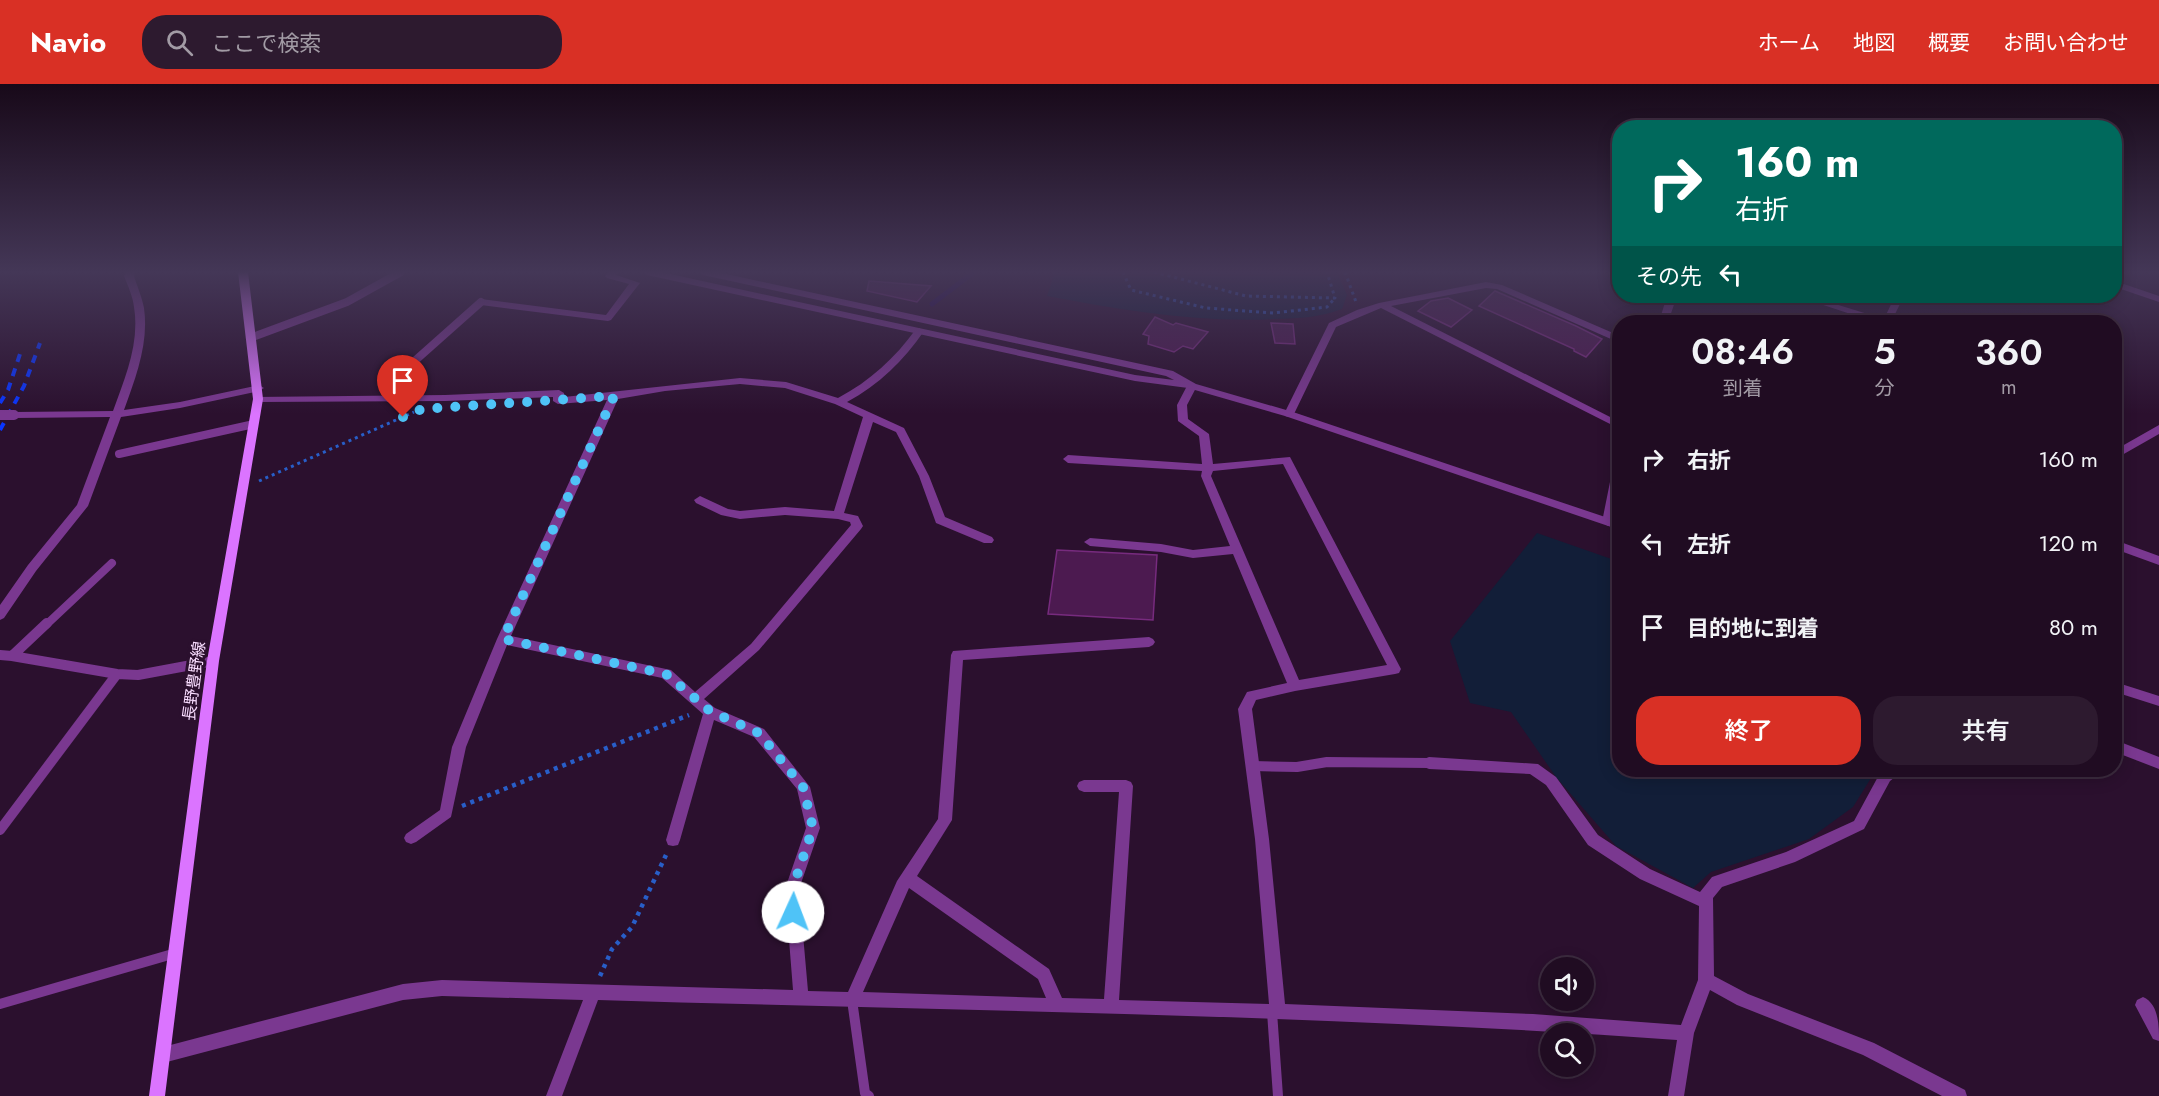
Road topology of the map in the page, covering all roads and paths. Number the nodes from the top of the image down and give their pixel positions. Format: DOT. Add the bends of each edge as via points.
graph roads {
  1 [pos="140,319"];
  2 [pos="248,319"];
  3 [pos="308,319"];
  4 [pos="462,319"];
  5 [pos="865,319"];
  6 [pos="921,319"];
  7 [pos="1344,319"];
  8 [pos="1410,319"];
  9 [pos="1572,319"];
  10 [pos="919,331"];
  11 [pos="1612,337"];
  12 [pos="250,338"];
  13 [pos="1192,386"];
  14 [pos="259,394"];
  15 [pos="614,396"];
  16 [pos="389,398"];
  17 [pos="839,402"];
  18 [pos="422,409"];
  19 [pos="117,414"];
  20 [pos="1289,414"];
  21 [pos="0,415"];
  22 [pos="869,416"];
  23 [pos="1612,422"];
  24 [pos="254,424"];
  25 [pos="2159,429"];
  26 [pos="2122,451"];
  27 [pos="119,454"];
  28 [pos="1068,459"];
  29 [pos="1208,468"];
  30 [pos="243,488"];
  31 [pos="700,500"];
  32 [pos="1612,500"];
  33 [pos="838,515"];
  34 [pos="1608,522"];
  35 [pos="1612,523"];
  36 [pos="988,540"];
  37 [pos="1090,542"];
  38 [pos="2122,547"];
  39 [pos="1237,549"];
  40 [pos="2159,561"];
  41 [pos="112,563"];
  42 [pos="0,615"];
  43 [pos="503,639"];
  44 [pos="1149,642"];
  45 [pos="0,655"];
  46 [pos="12,656"];
  47 [pos="213,661"];
  48 [pos="117,674"];
  49 [pos="1295,686"];
  50 [pos="2122,689"];
  51 [pos="2159,701"];
  52 [pos="705,706"];
  53 [pos="2122,749"];
  54 [pos="1429,763"];
  55 [pos="2159,763"];
  56 [pos="1252,766"];
  57 [pos="1885,777"];
  58 [pos="1084,786"];
  59 [pos="446,813"];
  60 [pos="0,830"];
  61 [pos="411,838"];
  62 [pos="673,840"];
  63 [pos="907,878"];
  64 [pos="1706,902"];
  65 [pos="176,953"];
  66 [pos="1706,980"];
  67 [pos="594,991"];
  68 [pos="801,998"];
  69 [pos="852,1000"];
  70 [pos="0,1004"];
  71 [pos="2143,1005"];
  72 [pos="1057,1006"];
  73 [pos="1111,1008"];
  74 [pos="1275,1012"];
  75 [pos="1686,1033"];
  76 [pos="2159,1033"];
  77 [pos="163,1055"];
  78 [pos="157,1096"];
  79 [pos="554,1096"];
  80 [pos="869,1096"];
  81 [pos="1278,1096"];
  82 [pos="1676,1096"];
  83 [pos="1959,1096"];
  1 -- 19 [label="street" via="136,362"];
  2 -- 12 [label="main road, 長野豊野線"];
  3 -- 12 [label="lane"];
  4 -- 16 [label="lane" via="409,366"];
  5 -- 10 [label="street"];
  6 -- 13 [label="street" via="1169,373"];
  7 -- 20 [label="street" via="1332,325"];
  8 -- 23 [label="street"];
  9 -- 11 [label="street"];
  10 -- 13 [label="street" via="1144,380"];
  10 -- 17 [label="street" via="906,350 858,393"];
  12 -- 14 [label="main road, 長野豊野線"];
  13 -- 20 [label="street"];
  13 -- 29 [label="street" via="1182,405 1183,421 1204,434"];
  14 -- 16 [label="street"];
  14 -- 19 [label="street"];
  14 -- 24 [label="main road, 長野豊野線"];
  15 -- 16 [label="street" via="558,401 559,393"];
  15 -- 17 [label="street" via="740,381 786,385"];
  15 -- 43 [label="street"];
  17 -- 22 [label="street"];
  18 -- 30 [label="path"];
  19 -- 21 [label="street, bridge"];
  19 -- 42 [label="street" via="82,506"];
  20 -- 34 [label="street"];
  22 -- 33 [label="street"];
  22 -- 36 [label="street" via="900,430 924,476 940,520"];
  24 -- 27 [label="lane"];
  24 -- 30 [label="main road, 長野豊野線"];
  25 -- 26 [label="street"];
  28 -- 29 [label="street"];
  29 -- 39 [label="street" via="1206,476"];
  29 -- 49 [label="street" via="1286,460 1395,669"];
  30 -- 47 [label="main road, 長野豊野線"];
  31 -- 33 [label="street" via="741,515 785,511"];
  32 -- 34 [label="street"];
  33 -- 52 [label="street" via="854,519 857,526"];
  34 -- 35 [label="street"];
  37 -- 39 [label="street" via="1193,554"];
  38 -- 40 [label="street"];
  39 -- 49 [label="street"];
  41 -- 46 [label="lane"];
  43 -- 52 [label="street" via="666,674"];
  43 -- 59 [label="street" via="459,747"];
  44 -- 63 [label="street" via="957,655 945,820"];
  45 -- 46 [label="lane"];
  46 -- 48 [label="lane"];
  47 -- 48 [label="lane" via="138,675"];
  47 -- 65 [label="main road, 長野豊野線"];
  48 -- 60 [label="lane"];
  49 -- 56 [label="street" via="1252,696 1245,709"];
  50 -- 51 [label="street"];
  52 -- 59 [label="path"];
  52 -- 62 [label="street"];
  52 -- 68 [label="street" via="759,733 803,787 813,828 792,890"];
  53 -- 55 [label="street"];
  54 -- 56 [label="lane"];
  54 -- 64 [label="street" via="1533,768 1551,781 1593,840 1645,874"];
  56 -- 74 [label="street" via="1262,839"];
  57 -- 64 [label="street" via="1859,825 1790,857 1717,882"];
  58 -- 73 [label="street" via="1126,786"];
  59 -- 61 [label="street"];
  62 -- 67 [label="path" via="632,927 612,949"];
  63 -- 69 [label="street"];
  63 -- 72 [label="street" via="1044,974"];
  64 -- 66 [label="street"];
  65 -- 70 [label="lane"];
  65 -- 77 [label="main road, 長野豊野線"];
  66 -- 75 [label="street"];
  66 -- 83 [label="street" via="1743,1000 1869,1049"];
  67 -- 68 [label="street"];
  67 -- 77 [label="street" via="442,988 403,992"];
  67 -- 79 [label="street"];
  68 -- 69 [label="street"];
  69 -- 72 [label="street"];
  69 -- 80 [label="lane" via="865,1093"];
  71 -- 76 [label="street"];
  72 -- 73 [label="street"];
  73 -- 74 [label="street"];
  74 -- 75 [label="street" via="1533,1022"];
  74 -- 81 [label="lane"];
  75 -- 82 [label="street"];
  77 -- 78 [label="main road, 長野豊野線"];
}
